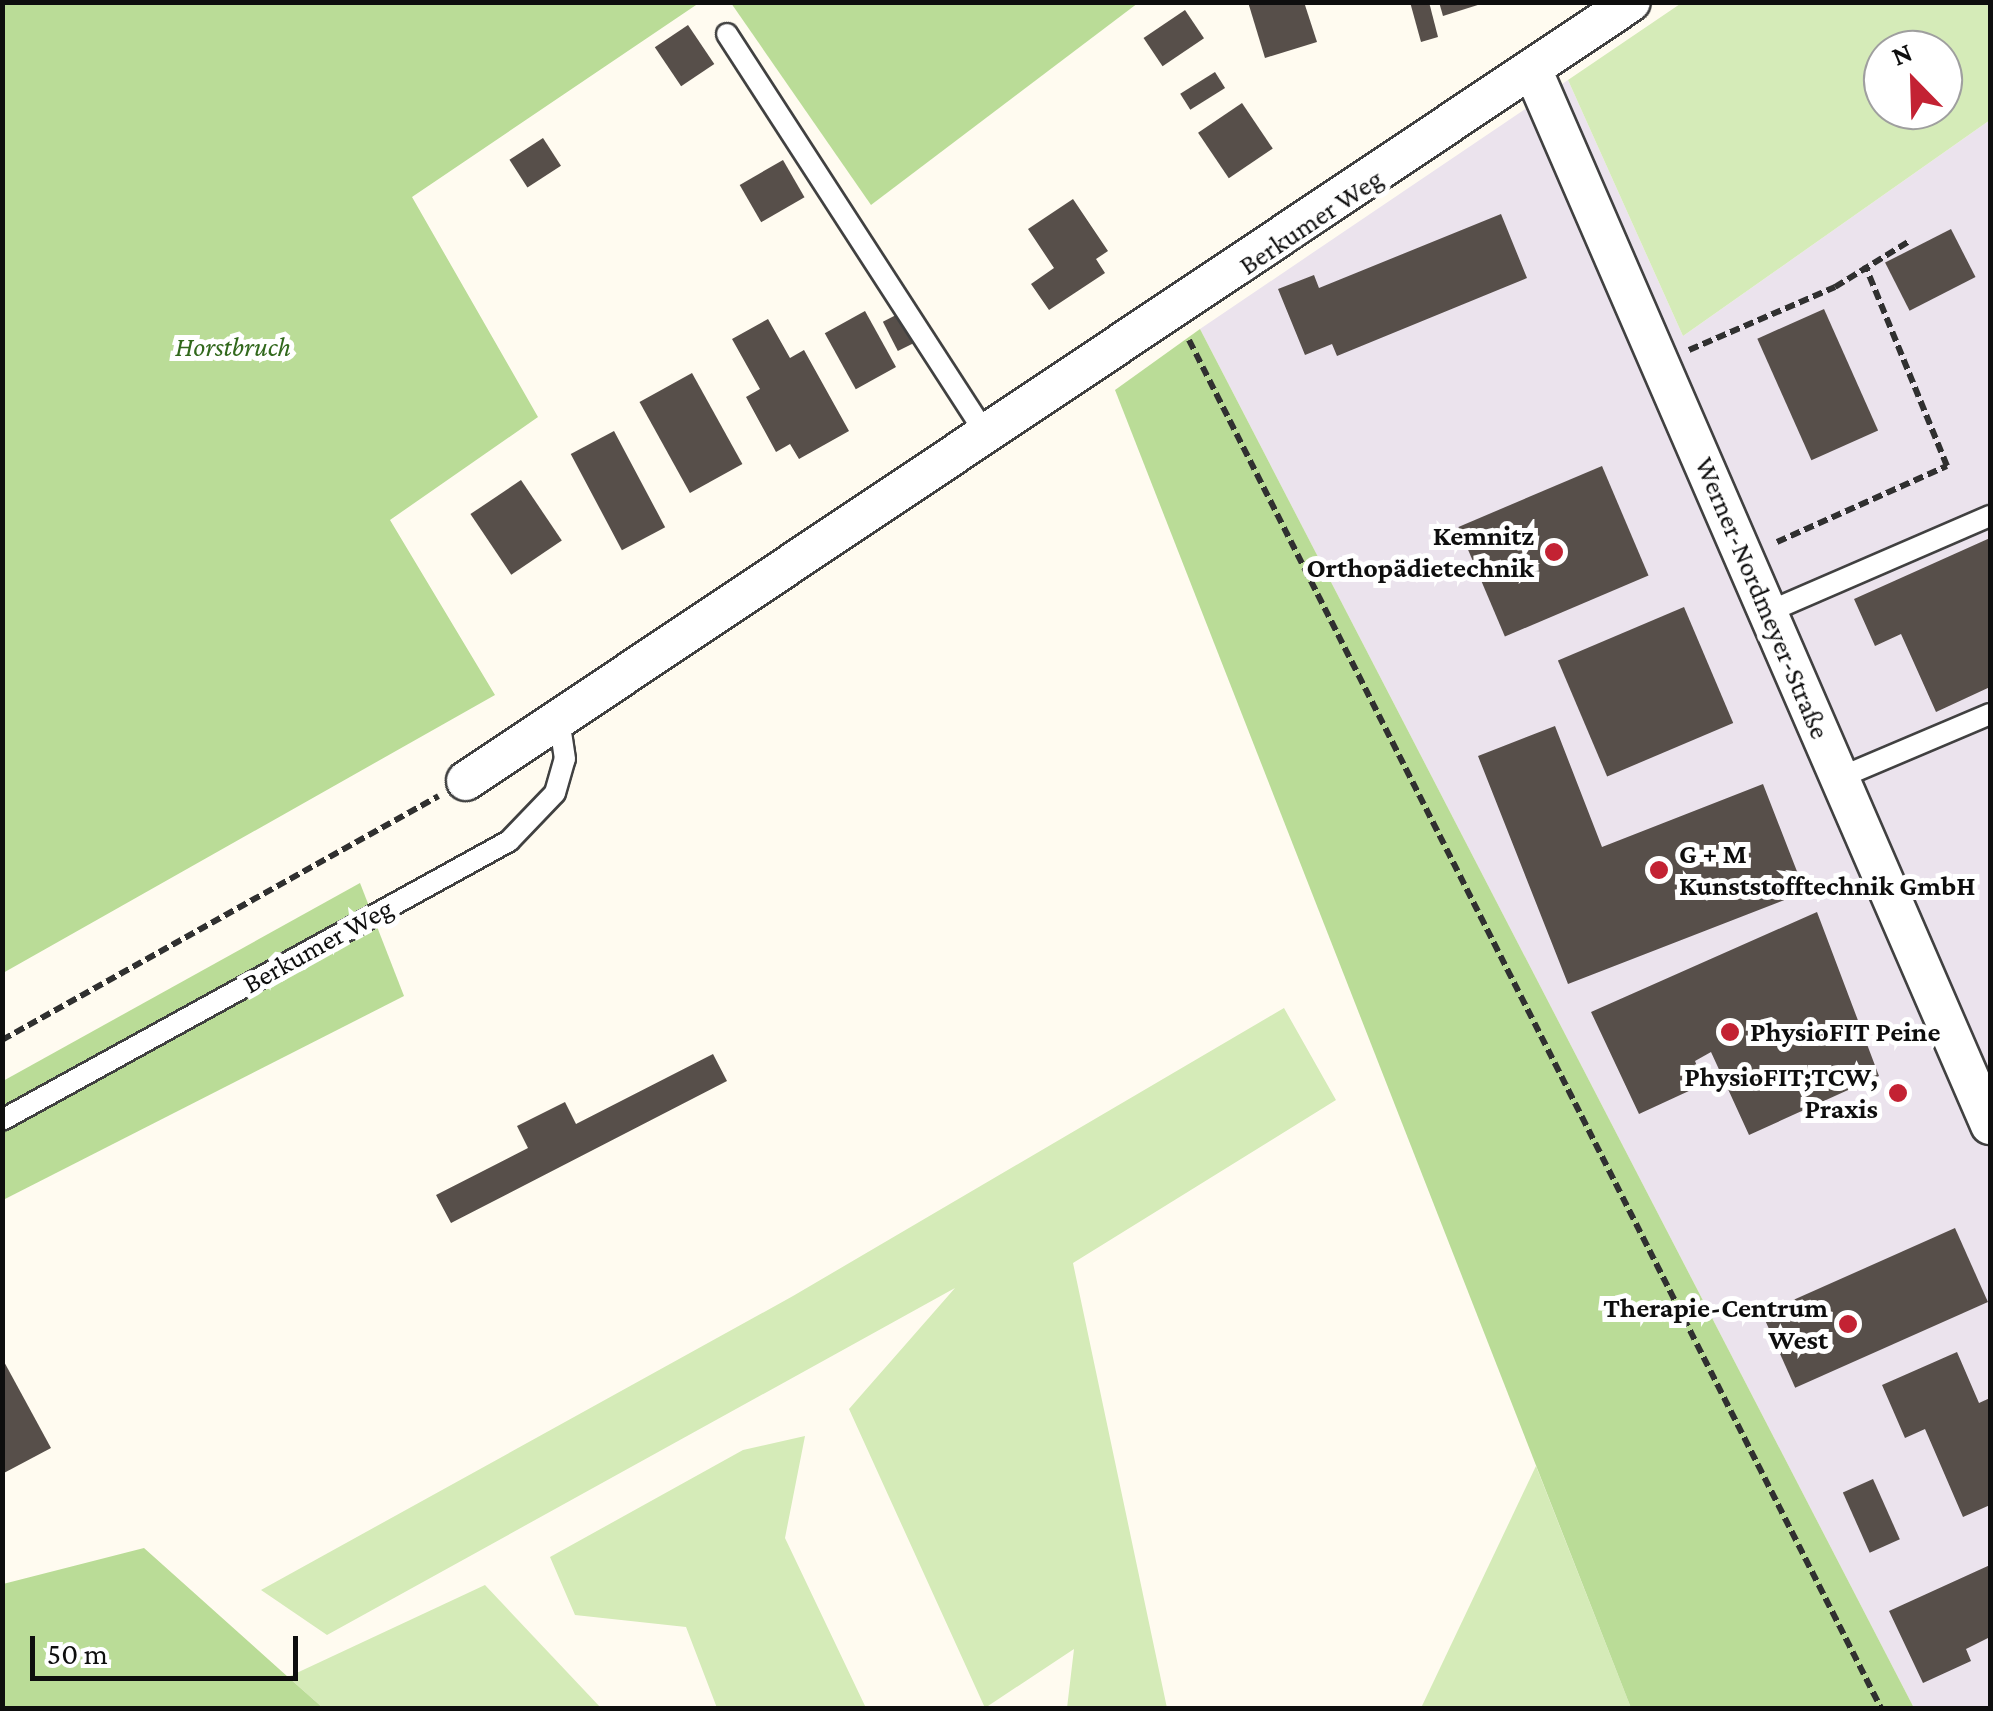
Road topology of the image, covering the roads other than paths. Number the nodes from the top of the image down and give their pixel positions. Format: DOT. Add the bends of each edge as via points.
graph roads {
  1 [pos="1630,2"];
  2 [pos="726,34"];
  3 [pos="1533,71"];
  4 [pos="988,437"];
  5 [pos="1990,516"];
  6 [pos="1768,612"];
  7 [pos="1990,714"];
  8 [pos="559,719"];
  9 [pos="1840,778"];
  10 [pos="466,781"];
  11 [pos="2,1120"];
  12 [pos="1990,1125"];
  1 -- 3 [label="street, Berkumer Weg"];
  2 -- 4 [label="lane"];
  3 -- 4 [label="street, Berkumer Weg"];
  3 -- 6 [label="street, Werner-Nordmeyer-Straße"];
  4 -- 8 [label="street, Berkumer Weg"];
  5 -- 6 [label="lane"];
  6 -- 9 [label="street, Werner-Nordmeyer-Straße"];
  7 -- 9 [label="lane"];
  8 -- 10 [label="street, Berkumer Weg"];
  8 -- 11 [label="lane, Berkumer Weg" via="565,759 555,794 509,841"];
  9 -- 12 [label="street, Werner-Nordmeyer-Straße"];
}
